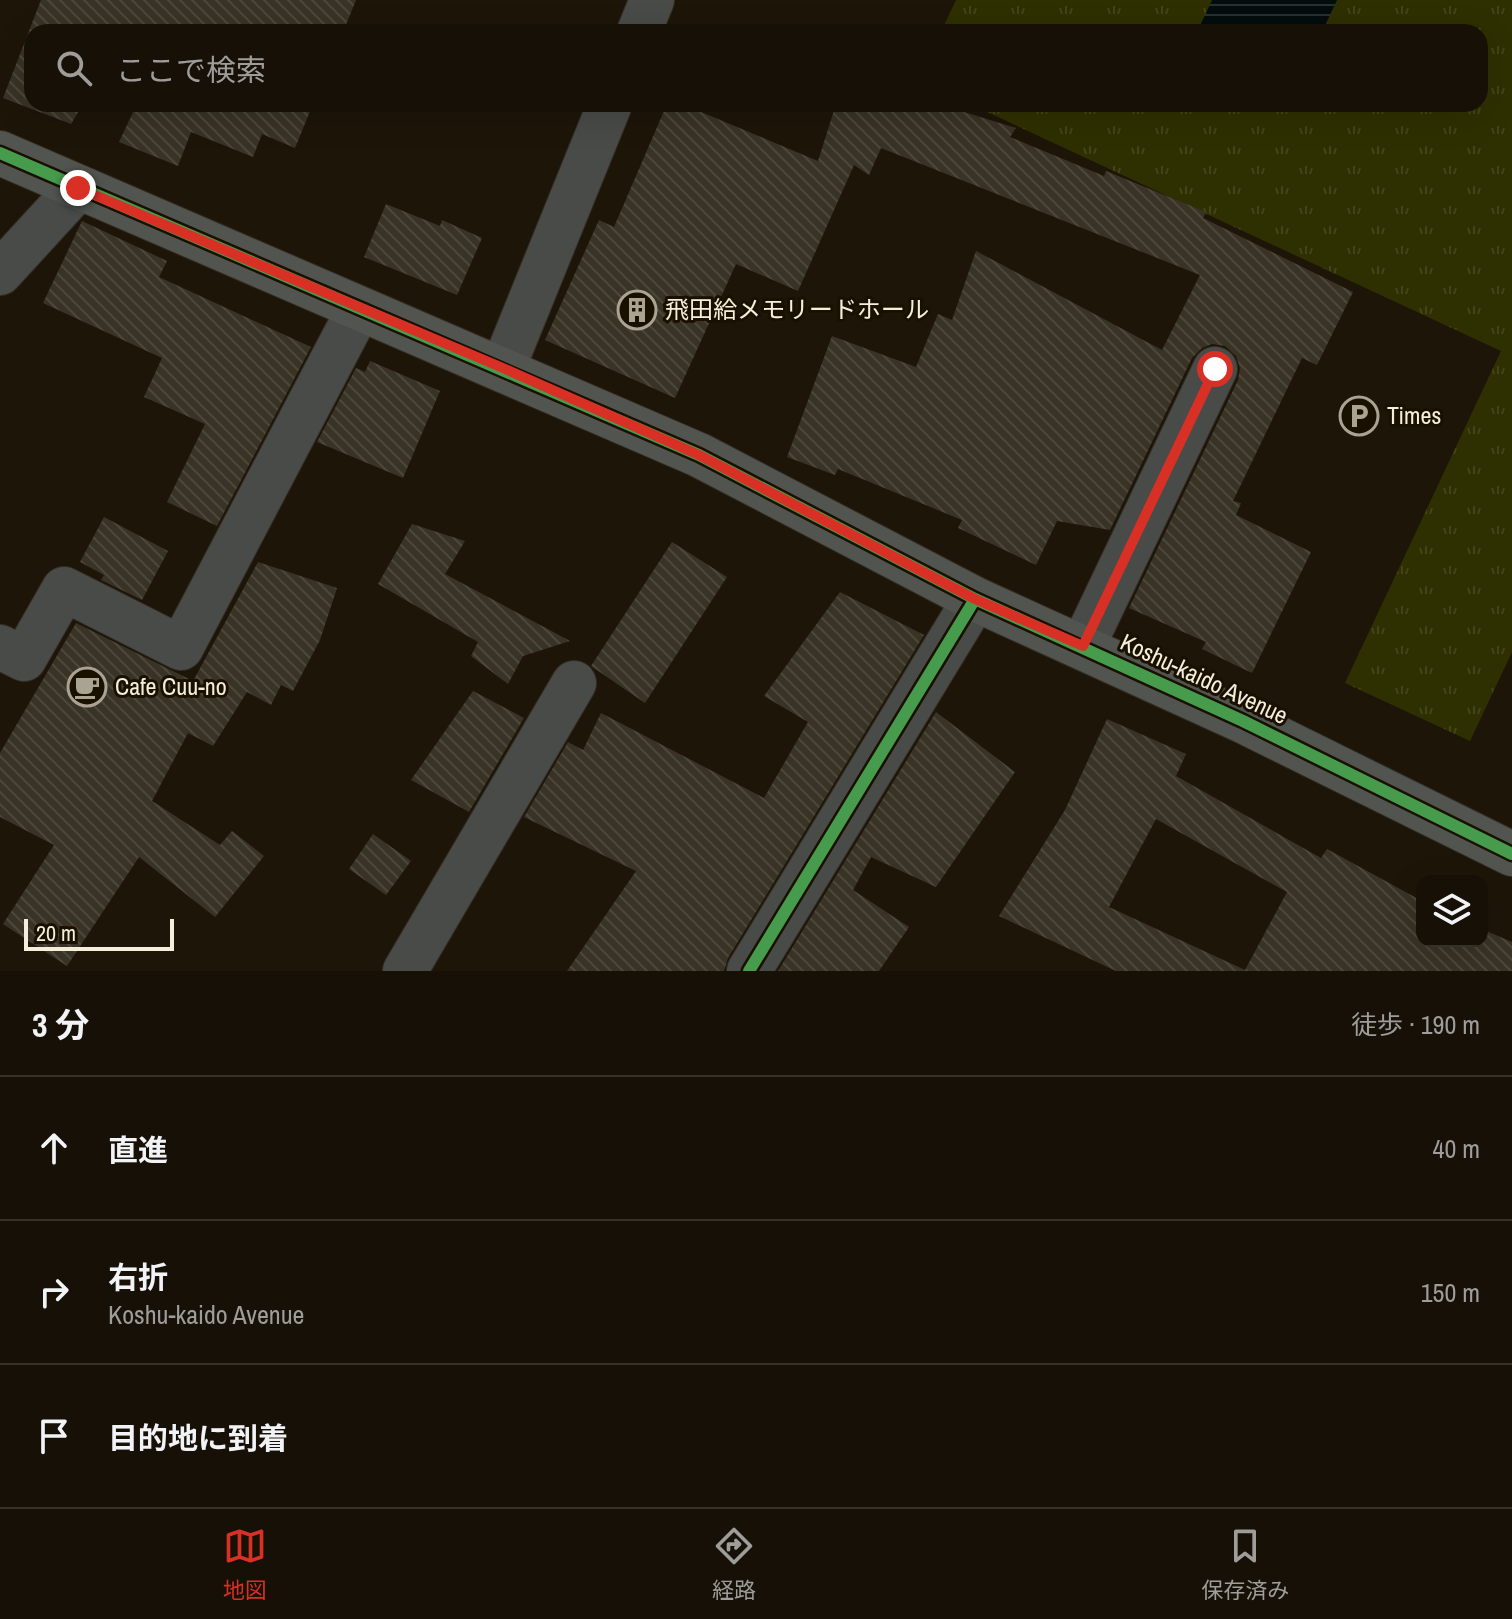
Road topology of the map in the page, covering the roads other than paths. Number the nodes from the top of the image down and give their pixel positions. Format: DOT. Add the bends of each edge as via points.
graph roads {
  1 [pos="652,0"];
  2 [pos="642,24"];
  3 [pos="607,112"];
  4 [pos="0,153"];
  5 [pos="78,188"];
  6 [pos="0,273"];
  7 [pos="359,309"];
  8 [pos="503,368"];
  9 [pos="1215,369"];
  10 [pos="975,599"];
  11 [pos="1083,646"];
  12 [pos="0,647"];
  13 [pos="574,683"];
  14 [pos="1512,854"];
  15 [pos="405,971"];
  16 [pos="749,971"];
  1 -- 2 [label="street"];
  3 -- 8 [label="street"];
  4 -- 5 [label="main road, Koshu-kaido Avenue"];
  5 -- 6 [label="street"];
  5 -- 7 [label="main road, Koshu-kaido Avenue"];
  7 -- 8 [label="main road, Koshu-kaido Avenue"];
  7 -- 12 [label="street" via="181,648 64,589 24,659"];
  8 -- 10 [label="main road, Koshu-kaido Avenue" via="699,455"];
  9 -- 11 [label="street"];
  10 -- 11 [label="main road, Koshu-kaido Avenue"];
  10 -- 16 [label="street"];
  11 -- 14 [label="main road, Koshu-kaido Avenue"];
  13 -- 15 [label="street"];
}
